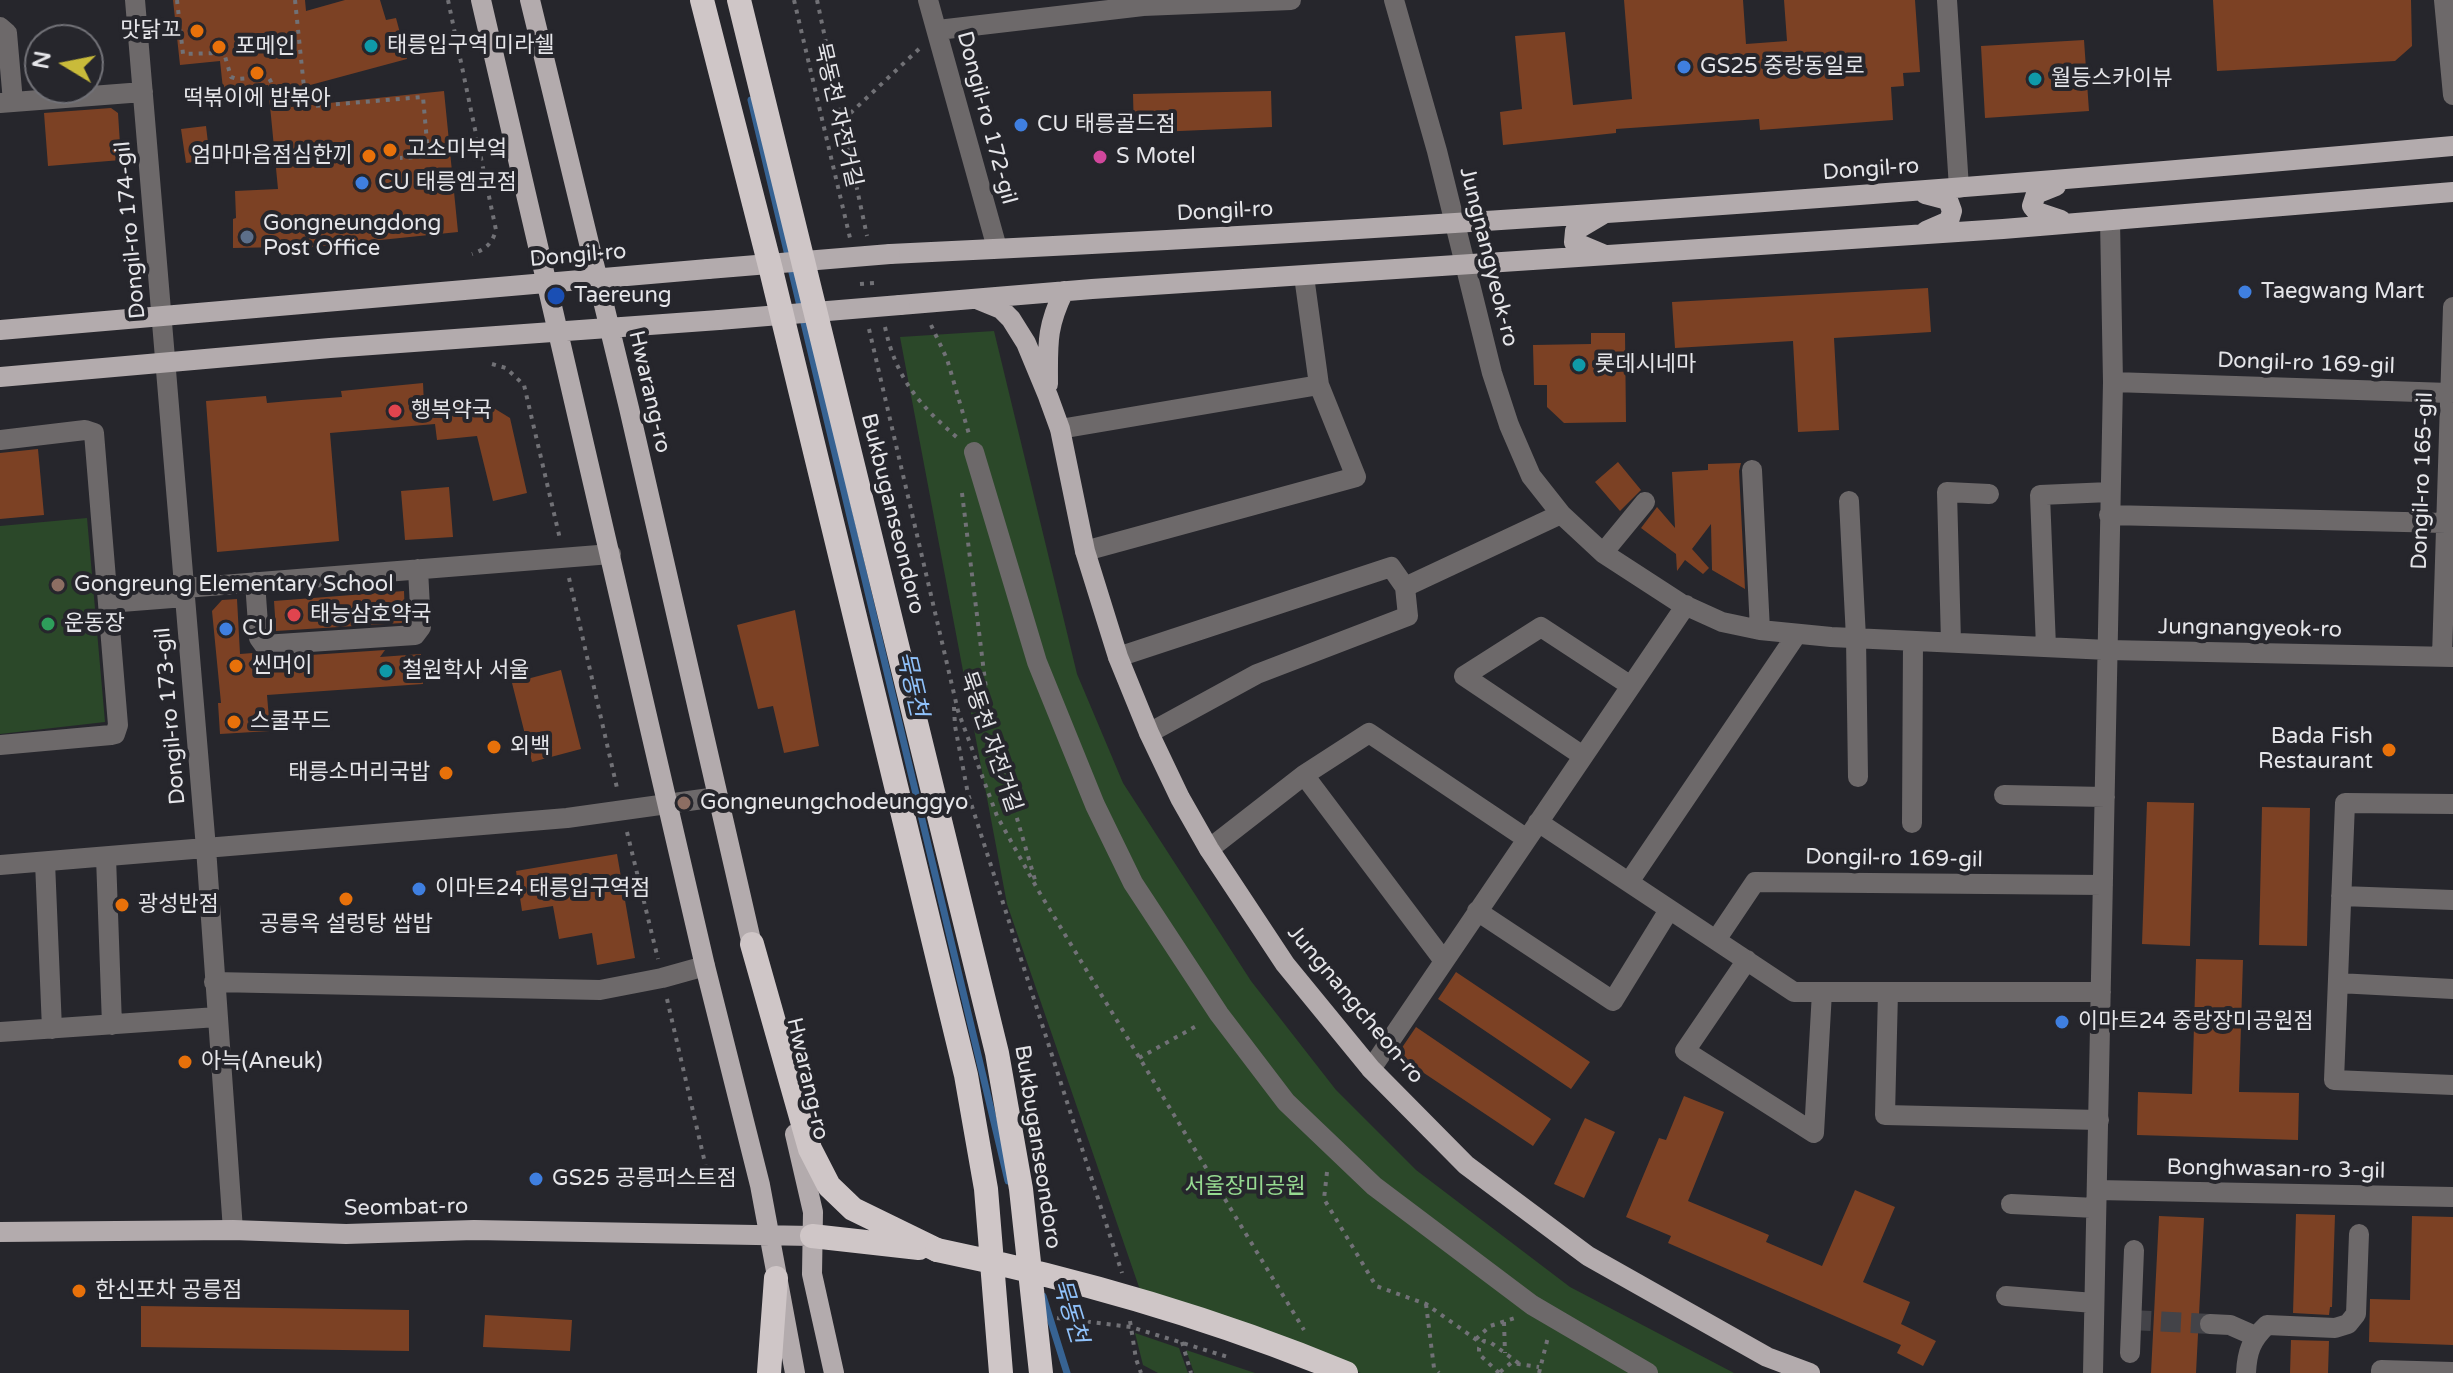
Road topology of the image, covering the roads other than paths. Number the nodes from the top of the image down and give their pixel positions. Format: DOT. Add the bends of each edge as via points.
graph roads {
  1 [pos="135,0"];
  2 [pos="481,0"];
  3 [pos="530,0"];
  4 [pos="702,0"];
  5 [pos="739,0"];
  6 [pos="928,0"];
  7 [pos="1291,0"];
  8 [pos="1394,0"];
  9 [pos="1947,0"];
  10 [pos="2444,0"];
  11 [pos="1142,3"];
  12 [pos="0,27"];
  13 [pos="938,30"];
  14 [pos="143,92"];
  15 [pos="2453,95"];
  16 [pos="6,102"];
  17 [pos="2453,146"];
  18 [pos="2070,180"];
  19 [pos="1959,188"];
  20 [pos="1912,191"];
  21 [pos="2453,192"];
  22 [pos="1606,213"];
  23 [pos="2110,220"];
  24 [pos="1456,223"];
  25 [pos="2072,223"];
  26 [pos="1914,236"];
  27 [pos="997,248"];
  28 [pos="1607,256"];
  29 [pos="1465,266"];
  30 [pos="1304,276"];
  31 [pos="597,279"];
  32 [pos="548,283"];
  33 [pos="1064,291"];
  34 [pos="974,299"];
  35 [pos="2453,307"];
  36 [pos="162,315"];
  37 [pos="610,329"];
  38 [pos="0,330"];
  39 [pos="559,332"];
  40 [pos="167,364"];
  41 [pos="0,377"];
  42 [pos="2113,382"];
  43 [pos="1319,385"];
  44 [pos="2449,393"];
  45 [pos="1048,396"];
  46 [pos="2451,419"];
  47 [pos="1060,429"];
  48 [pos="0,440"];
  49 [pos="974,452"];
  50 [pos="1752,470"];
  51 [pos="2110,492"];
  52 [pos="1989,494"];
  53 [pos="1849,501"];
  54 [pos="1645,502"];
  55 [pos="1561,514"];
  56 [pos="2109,515"];
  57 [pos="2446,523"];
  58 [pos="1085,551"];
  59 [pos="1603,553"];
  60 [pos="611,554"];
  61 [pos="418,569"];
  62 [pos="255,582"];
  63 [pos="1405,587"];
  64 [pos="185,593"];
  65 [pos="108,603"];
  66 [pos="1686,605"];
  67 [pos="1760,630"];
  68 [pos="1797,634"];
  69 [pos="1856,638"];
  70 [pos="1913,641"];
  71 [pos="1951,642"];
  72 [pos="2046,647"];
  73 [pos="2108,650"];
  74 [pos="2448,656"];
  75 [pos="1118,657"];
  76 [pos="1631,686"];
  77 [pos="1149,733"];
  78 [pos="0,745"];
  79 [pos="1583,756"];
  80 [pos="1304,775"];
  81 [pos="1858,777"];
  82 [pos="2004,795"];
  83 [pos="717,797"];
  84 [pos="2105,797"];
  85 [pos="2453,804"];
  86 [pos="669,805"];
  87 [pos="1912,823"];
  88 [pos="1532,830"];
  89 [pos="206,848"];
  90 [pos="1209,849"];
  91 [pos="106,857"];
  92 [pos="45,862"];
  93 [pos="0,865"];
  94 [pos="1629,882"];
  95 [pos="2103,885"];
  96 [pos="2341,896"];
  97 [pos="2453,900"];
  98 [pos="1669,910"];
  99 [pos="1477,911"];
  100 [pos="1716,940"];
  101 [pos="752,944"];
  102 [pos="1747,960"];
  103 [pos="1444,961"];
  104 [pos="705,966"];
  105 [pos="214,982"];
  106 [pos="2338,983"];
  107 [pos="2453,989"];
  108 [pos="1822,992"];
  109 [pos="1888,992"];
  110 [pos="2101,992"];
  111 [pos="217,1017"];
  112 [pos="112,1025"];
  113 [pos="52,1029"];
  114 [pos="0,1032"];
  115 [pos="1371,1069"];
  116 [pos="2453,1085"];
  117 [pos="2099,1120"];
  118 [pos="2453,1197"];
  119 [pos="2097,1199"];
  120 [pos="2011,1204"];
  121 [pos="233,1230"];
  122 [pos="0,1232"];
  123 [pos="768,1234"];
  124 [pos="2359,1234"];
  125 [pos="812,1236"];
  126 [pos="937,1250"];
  127 [pos="2134,1250"];
  128 [pos="776,1278"];
  129 [pos="2006,1296"];
  130 [pos="2094,1303"];
  131 [pos="2210,1324"];
  132 [pos="2255,1336"];
  133 [pos="2130,1353"];
  134 [pos="2453,1372"];
  135 [pos="769,1373"];
  136 [pos="795,1373"];
  137 [pos="834,1373"];
  138 [pos="1001,1373"];
  139 [pos="1041,1373"];
  140 [pos="1346,1373"];
  141 [pos="1648,1373"];
  142 [pos="1810,1373"];
  143 [pos="2093,1373"];
  144 [pos="2246,1373"];
  145 [pos="2381,1373"];
  1 -- 14 [label="street, Dongil-ro 174-gil"];
  2 -- 32 [label="main road"];
  3 -- 31 [label="main road, Hwarang-ro"];
  4 -- 138 [label="highway, bridge" via="966,1075 986,1189"];
  5 -- 139 [label="highway, Bukbuganseondoro, bridge" via="997,1053 1021,1189"];
  6 -- 13 [label="street, Dongil-ro 172-gil"];
  7 -- 11 [label="street"];
  8 -- 24 [label="street, Jungnangyeok-ro"];
  9 -- 19 [label="street"];
  10 -- 15 [label="street"];
  11 -- 13 [label="street"];
  12 -- 16 [label="street" via="7,33"];
  13 -- 27 [label="street, Dongil-ro 172-gil"];
  14 -- 16 [label="street"];
  14 -- 36 [label="street, Dongil-ro 174-gil"];
  17 -- 18 [label="main road, Dongil-ro"];
  18 -- 19 [label="main road, Dongil-ro"];
  18 -- 25 [label="main road" via="2036,194 2032,206"];
  19 -- 20 [label="main road, Dongil-ro"];
  20 -- 22 [label="main road, Dongil-ro"];
  20 -- 26 [label="main road" via="1948,200 1952,211 1949,221"];
  21 -- 23 [label="main road"];
  22 -- 24 [label="main road, Dongil-ro"];
  22 -- 28 [label="main road" via="1575,231 1574,242"];
  23 -- 25 [label="main road"];
  23 -- 42 [label="street"];
  24 -- 27 [label="main road, Dongil-ro"];
  24 -- 29 [label="street, Jungnangyeok-ro"];
  25 -- 26 [label="main road"];
  26 -- 28 [label="main road"];
  27 -- 31 [label="main road, Dongil-ro, bridge"];
  28 -- 29 [label="main road"];
  29 -- 30 [label="main road"];
  29 -- 55 [label="street, Jungnangyeok-ro" via="1509,425 1531,476"];
  30 -- 33 [label="main road"];
  30 -- 43 [label="street"];
  31 -- 32 [label="main road, Dongil-ro"];
  31 -- 37 [label="main road, Hwarang-ro"];
  32 -- 36 [label="main road, Dongil-ro"];
  32 -- 39 [label="main road"];
  33 -- 34 [label="main road"];
  33 -- 45 [label="main road" via="1049,329"];
  34 -- 37 [label="main road, bridge"];
  34 -- 45 [label="main road, Jungnangcheon-ro" via="1001,309 1011,319"];
  35 -- 44 [label="street, Dongil-ro 165-gil"];
  36 -- 38 [label="main road, Dongil-ro"];
  36 -- 40 [label="street, Dongil-ro 174-gil"];
  37 -- 39 [label="main road"];
  37 -- 83 [label="main road, Hwarang-ro"];
  39 -- 40 [label="main road"];
  39 -- 60 [label="main road"];
  40 -- 41 [label="main road"];
  40 -- 64 [label="street, Dongil-ro 173-gil"];
  42 -- 44 [label="street, Dongil-ro 169-gil"];
  42 -- 51 [label="street"];
  43 -- 47 [label="street"];
  43 -- 58 [label="street" via="1356,477"];
  44 -- 46 [label="street, Dongil-ro 165-gil"];
  45 -- 47 [label="main road, Jungnangcheon-ro"];
  46 -- 57 [label="street, Dongil-ro 165-gil"];
  47 -- 58 [label="main road, Jungnangcheon-ro"];
  48 -- 65 [label="street" via="94,433"];
  49 -- 141 [label="street" via="1037,662 1095,805 1133,883 1219,1014 1286,1102 1374,1186 1532,1305"];
  50 -- 67 [label="street"];
  51 -- 56 [label="street"];
  51 -- 72 [label="street" via="2040,495"];
  52 -- 71 [label="street" via="1947,492"];
  53 -- 69 [label="street"];
  54 -- 59 [label="street"];
  55 -- 59 [label="street, Jungnangyeok-ro"];
  55 -- 63 [label="street"];
  56 -- 57 [label="street"];
  56 -- 73 [label="street"];
  57 -- 74 [label="street, Dongil-ro 165-gil"];
  58 -- 75 [label="main road, Jungnangcheon-ro"];
  59 -- 66 [label="street, Jungnangyeok-ro"];
  60 -- 61 [label="street"];
  60 -- 86 [label="main road"];
  61 -- 62 [label="street"];
  61 -- 62 [label="street" via="421,627 415,635 264,645"];
  62 -- 64 [label="street"];
  63 -- 75 [label="street" via="1391,567"];
  63 -- 77 [label="street" via="1408,616 1257,674"];
  64 -- 65 [label="street"];
  64 -- 89 [label="street, Dongil-ro 173-gil"];
  65 -- 78 [label="street" via="115,734"];
  66 -- 67 [label="street, Jungnangyeok-ro" via="1722,622"];
  66 -- 76 [label="street"];
  67 -- 68 [label="street, Jungnangyeok-ro"];
  68 -- 69 [label="street, Jungnangyeok-ro"];
  68 -- 94 [label="street"];
  69 -- 70 [label="street, Jungnangyeok-ro"];
  69 -- 81 [label="street"];
  70 -- 71 [label="street, Jungnangyeok-ro"];
  70 -- 87 [label="street"];
  71 -- 72 [label="street, Jungnangyeok-ro"];
  72 -- 73 [label="street, Jungnangyeok-ro"];
  73 -- 74 [label="street, Jungnangyeok-ro"];
  73 -- 84 [label="street"];
  75 -- 77 [label="main road, Jungnangcheon-ro"];
  76 -- 79 [label="street"];
  76 -- 79 [label="street" via="1541,627 1464,676"];
  77 -- 90 [label="main road, Jungnangcheon-ro"];
  79 -- 88 [label="street"];
  80 -- 88 [label="street" via="1369,733"];
  80 -- 90 [label="street"];
  80 -- 103 [label="street"];
  82 -- 84 [label="street"];
  83 -- 86 [label="street"];
  83 -- 101 [label="main road, Hwarang-ro"];
  84 -- 95 [label="street"];
  85 -- 96 [label="street" via="2345,803"];
  86 -- 89 [label="street"];
  86 -- 104 [label="main road"];
  88 -- 94 [label="street"];
  88 -- 99 [label="street"];
  89 -- 91 [label="street"];
  89 -- 105 [label="street, Dongil-ro 173-gil"];
  90 -- 115 [label="main road, Jungnangcheon-ro" via="1285,964"];
  91 -- 92 [label="street"];
  91 -- 112 [label="street"];
  92 -- 93 [label="street"];
  92 -- 113 [label="street"];
  94 -- 98 [label="street"];
  95 -- 100 [label="street, Dongil-ro 169-gil" via="1755,882"];
  95 -- 110 [label="street"];
  96 -- 97 [label="street"];
  96 -- 106 [label="street"];
  98 -- 99 [label="street" via="1613,1001"];
  98 -- 100 [label="street"];
  99 -- 103 [label="street"];
  100 -- 102 [label="street"];
  101 -- 125 [label="main road, Hwarang-ro" via="811,1203"];
  101 -- 126 [label="highway" via="810,1149 829,1186 853,1209"];
  102 -- 108 [label="street" via="1794,992"];
  102 -- 108 [label="street" via="1685,1051 1814,1133"];
  103 -- 115 [label="street"];
  104 -- 105 [label="street" via="600,990"];
  104 -- 123 [label="main road"];
  105 -- 111 [label="street, Dongil-ro 173-gil"];
  106 -- 107 [label="street"];
  106 -- 116 [label="street" via="2334,1080"];
  108 -- 109 [label="street"];
  109 -- 110 [label="street"];
  109 -- 117 [label="street" via="1885,1115"];
  110 -- 117 [label="street"];
  111 -- 112 [label="street"];
  111 -- 121 [label="street, Dongil-ro 173-gil"];
  112 -- 113 [label="street"];
  113 -- 114 [label="street"];
  115 -- 142 [label="main road, Jungnangcheon-ro" via="1466,1165 1588,1256 1767,1357"];
  117 -- 119 [label="street"];
  118 -- 119 [label="street, Bonghwasan-ro 3-gil"];
  119 -- 120 [label="street"];
  119 -- 130 [label="street"];
  121 -- 122 [label="main road, Seombat-ro"];
  121 -- 123 [label="main road, Seombat-ro"];
  123 -- 125 [label="main road, Seombat-ro"];
  123 -- 128 [label="main road"];
  124 -- 132 [label="street" via="2356,1314 2348,1324 2267,1325"];
  125 -- 126 [label="highway"];
  125 -- 137 [label="main road, Hwarang-ro" via="812,1274"];
  126 -- 140 [label="highway, bridge" via="1190,1314"];
  127 -- 133 [label="street"];
  128 -- 135 [label="highway"];
  128 -- 136 [label="main road"];
  129 -- 130 [label="street"];
  130 -- 143 [label="street"];
  131 -- 132 [label="street" via="2230,1325"];
  132 -- 144 [label="street"];
  134 -- 145 [label="street"];
}
